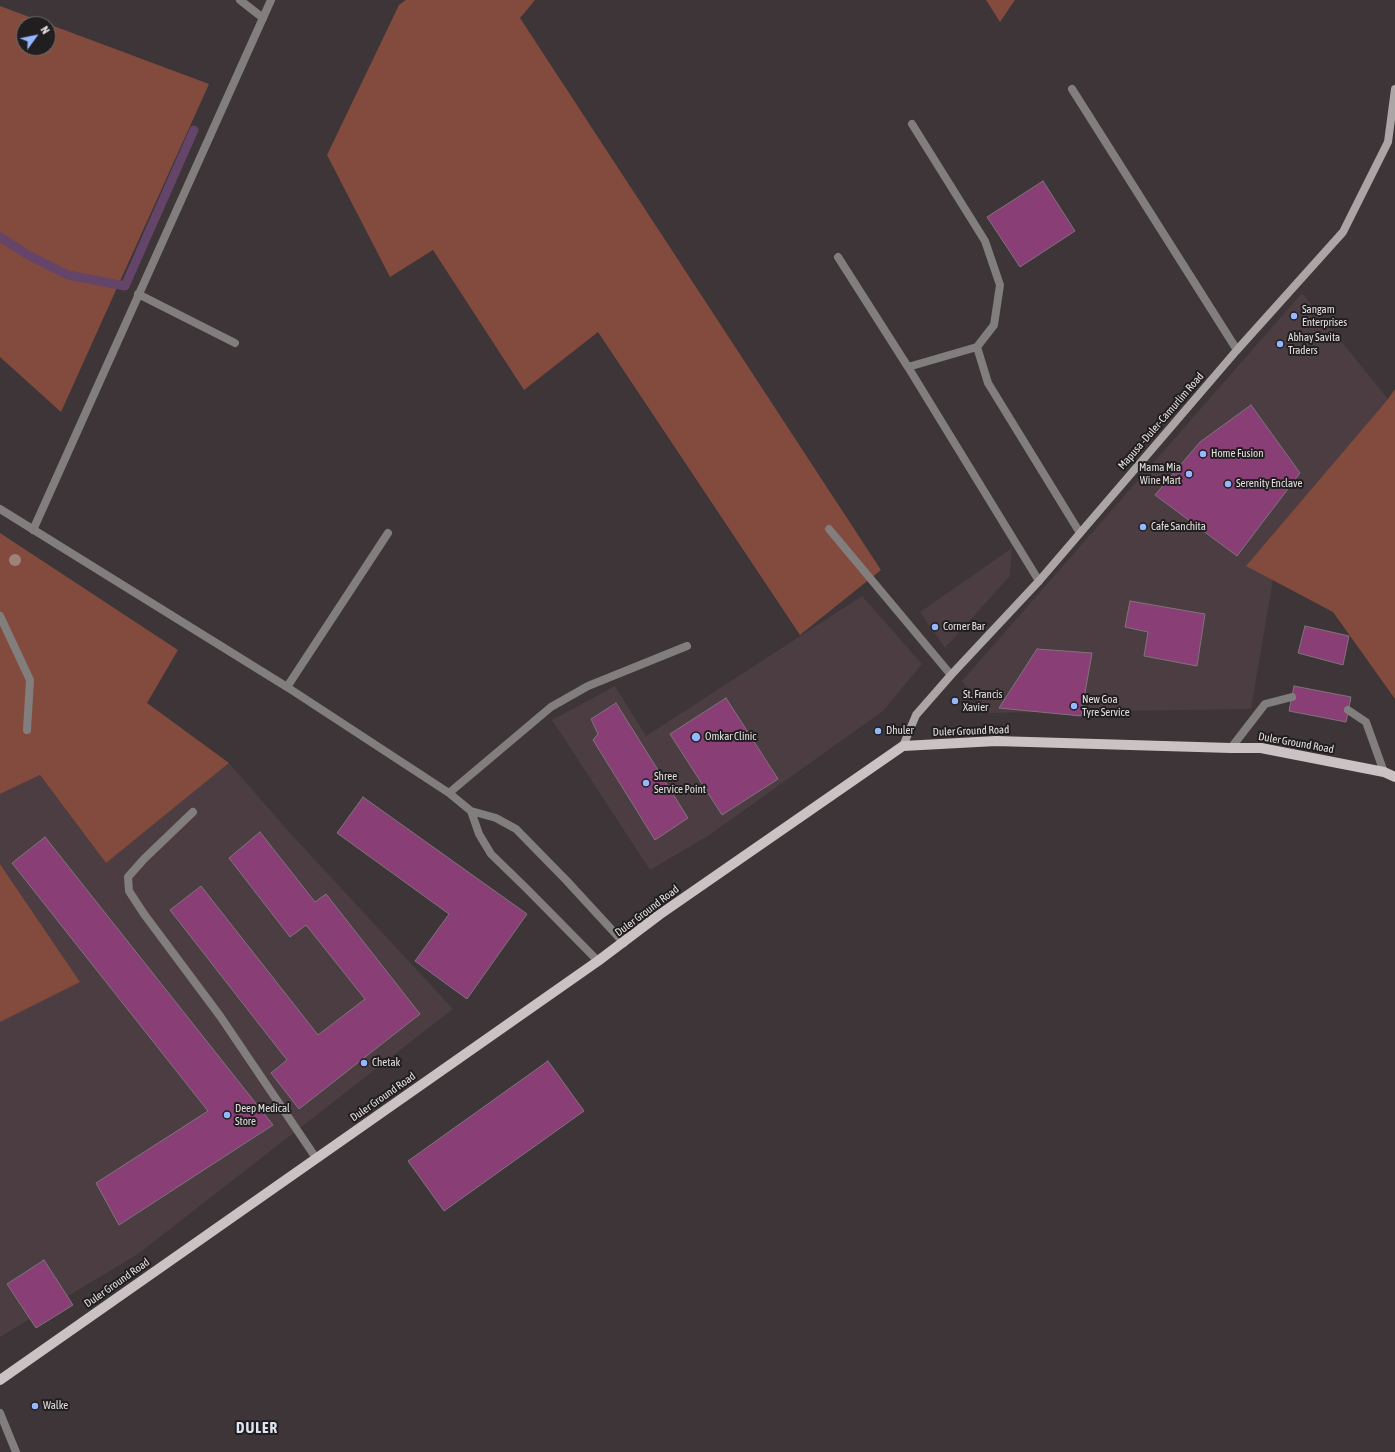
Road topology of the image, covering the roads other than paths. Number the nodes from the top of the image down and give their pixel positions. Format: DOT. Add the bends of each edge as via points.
graph roads {
  1 [pos="240,0"];
  2 [pos="271,0"];
  3 [pos="263,18"];
  4 [pos="1072,89"];
  5 [pos="1395,89"];
  6 [pos="912,124"];
  7 [pos="838,257"];
  8 [pos="138,294"];
  9 [pos="235,343"];
  10 [pos="977,347"];
  11 [pos="1237,350"];
  12 [pos="908,367"];
  13 [pos="0,509"];
  14 [pos="830,529"];
  15 [pos="33,530"];
  16 [pos="388,532"];
  17 [pos="1080,533"];
  18 [pos="1039,581"];
  19 [pos="0,616"];
  20 [pos="687,646"];
  21 [pos="951,675"];
  22 [pos="287,686"];
  23 [pos="1292,697"];
  24 [pos="1348,710"];
  25 [pos="27,730"];
  26 [pos="903,746"];
  27 [pos="1232,748"];
  28 [pos="1384,772"];
  29 [pos="1395,777"];
  30 [pos="449,793"];
  31 [pos="471,811"];
  32 [pos="193,812"];
  33 [pos="624,943"];
  34 [pos="598,962"];
  35 [pos="316,1158"];
  36 [pos="0,1380"];
  37 [pos="0,1413"];
  38 [pos="16,1452"];
  1 -- 3 [label="street"];
  2 -- 3 [label="street"];
  3 -- 8 [label="street"];
  4 -- 11 [label="street"];
  5 -- 11 [label="main road, Mapusa -Duler-Camurlim Road" via="1388,142 1343,232"];
  6 -- 10 [label="street" via="985,241 1000,285 994,325"];
  7 -- 12 [label="street"];
  8 -- 9 [label="street"];
  8 -- 15 [label="street"];
  10 -- 12 [label="street"];
  10 -- 17 [label="street" via="988,383"];
  11 -- 17 [label="main road, Mapusa -Duler-Camurlim Road"];
  12 -- 18 [label="street"];
  13 -- 15 [label="street"];
  14 -- 21 [label="street"];
  15 -- 22 [label="street"];
  16 -- 22 [label="street"];
  17 -- 18 [label="main road, Mapusa -Duler-Camurlim Road"];
  18 -- 21 [label="main road, Mapusa -Duler-Camurlim Road"];
  19 -- 25 [label="street" via="30,680"];
  20 -- 30 [label="street" via="588,686 551,707"];
  21 -- 26 [label="main road, Mapusa -Duler-Camurlim Road" via="916,715"];
  22 -- 30 [label="street"];
  23 -- 27 [label="street" via="1265,704"];
  24 -- 28 [label="street" via="1366,722"];
  26 -- 27 [label="main road, Duler Ground Road" via="996,741"];
  26 -- 33 [label="main road, Duler Ground Road" via="659,915"];
  27 -- 28 [label="main road, Duler Ground Road" via="1261,748"];
  28 -- 29 [label="main road, Duler Ground Road"];
  30 -- 31 [label="street"];
  31 -- 33 [label="street" via="496,818 516,829"];
  31 -- 34 [label="street" via="479,834 491,854"];
  32 -- 35 [label="street" via="128,877 129,891 220,1016"];
  33 -- 34 [label="main road, Duler Ground Road"];
  34 -- 35 [label="main road, Duler Ground Road"];
  35 -- 36 [label="main road, Duler Ground Road"];
  37 -- 38 [label="street"];
}
